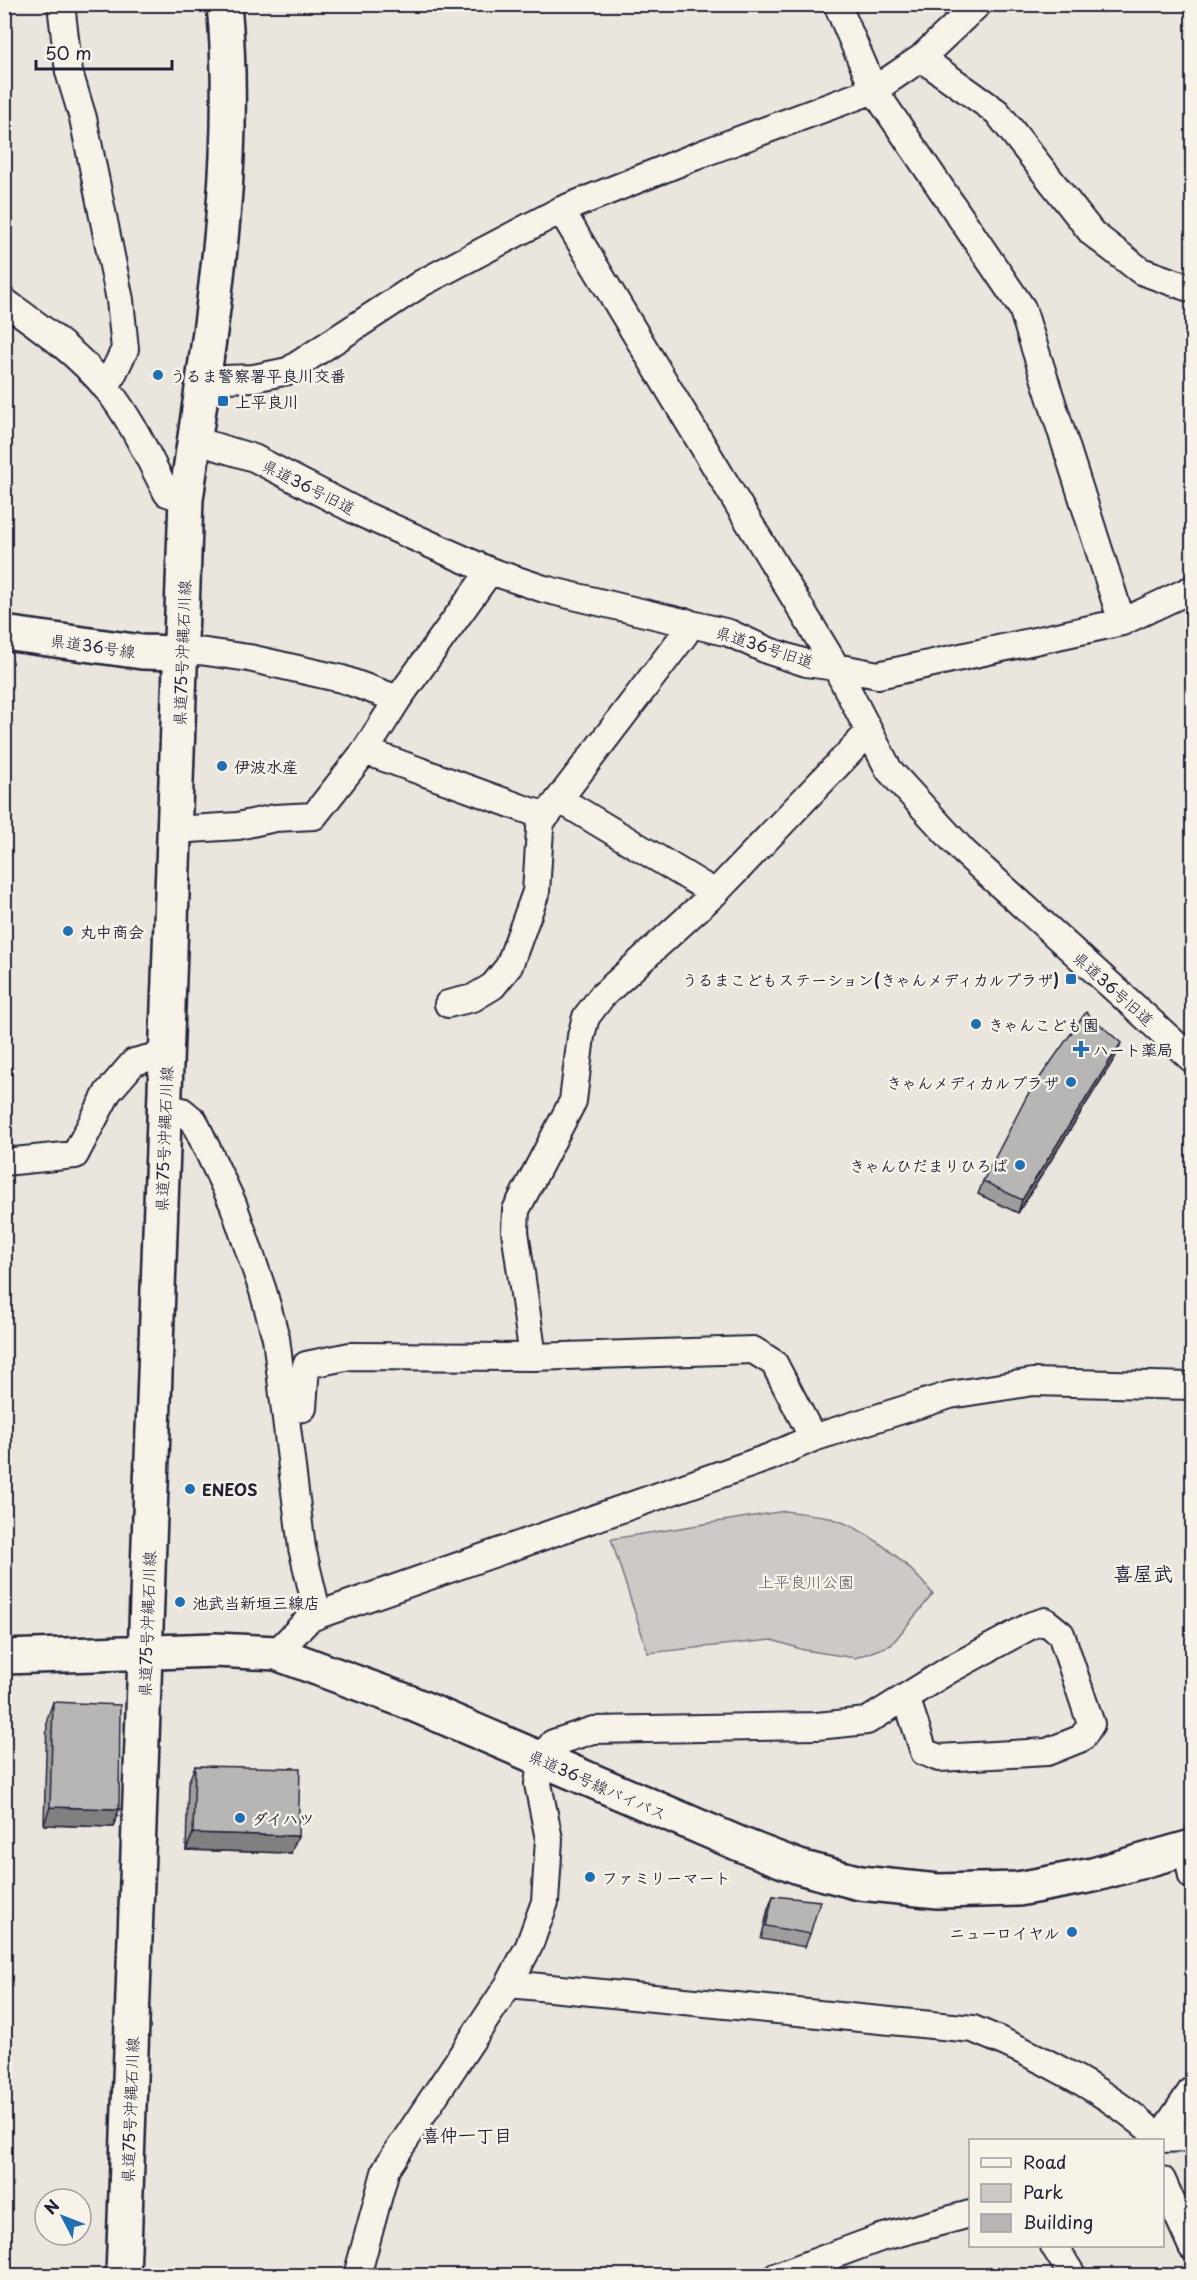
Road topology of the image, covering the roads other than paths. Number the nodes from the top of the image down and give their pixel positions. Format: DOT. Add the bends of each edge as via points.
graph roads {
  1 [pos="62,4"];
  2 [pos="224,4"];
  3 [pos="837,4"];
  4 [pos="978,4"];
  5 [pos="921,58"];
  6 [pos="874,90"];
  7 [pos="561,210"];
  8 [pos="1192,289"];
  9 [pos="4,301"];
  10 [pos="202,376"];
  11 [pos="106,388"];
  12 [pos="194,440"];
  13 [pos="186,499"];
  14 [pos="490,571"];
  15 [pos="1192,589"];
  16 [pos="687,622"];
  17 [pos="1122,622"];
  18 [pos="4,633"];
  19 [pos="181,653"];
  20 [pos="837,668"];
  21 [pos="398,699"];
  22 [pos="868,733"];
  23 [pos="365,751"];
  24 [pos="550,807"];
  25 [pos="174,830"];
  26 [pos="715,892"];
  27 [pos="448,1004"];
  28 [pos="165,1054"];
  29 [pos="1192,1059"];
  30 [pos="165,1108"];
  31 [pos="4,1162"];
  32 [pos="533,1357"];
  33 [pos="1192,1386"];
  34 [pos="287,1410"];
  35 [pos="813,1437"];
  36 [pos="318,1615"];
  37 [pos="145,1652"];
  38 [pos="276,1653"];
  39 [pos="4,1657"];
  40 [pos="906,1697"];
  41 [pos="542,1758"];
  42 [pos="1191,1857"];
  43 [pos="509,1984"];
  44 [pos="1192,2090"];
  45 [pos="1192,2138"];
  46 [pos="1158,2139"];
  47 [pos="1160,2139"];
  48 [pos="1164,2140"];
  49 [pos="1164,2184"];
  50 [pos="969,2214"];
  51 [pos="1055,2247"];
  52 [pos="1192,2247"];
  53 [pos="123,2276"];
  54 [pos="357,2276"];
  55 [pos="777,2276"];
  56 [pos="1073,2276"];
  1 -- 11 [label="street" via="69,72 83,118 120,300 125,349"];
  2 -- 10 [label="main road, 県道75号沖縄石川線" via="229,56 228,169"];
  3 -- 6 [label="street"];
  4 -- 5 [label="street"];
  5 -- 6 [label="street"];
  5 -- 8 [label="street" via="997,112 1092,233 1141,271"];
  6 -- 7 [label="street"];
  6 -- 17 [label="street" via="1022,308"];
  7 -- 10 [label="street" via="422,283 288,371 255,378"];
  7 -- 20 [label="street"];
  9 -- 11 [label="street" via="55,339"];
  10 -- 12 [label="main road, 県道75号沖縄石川線"];
  11 -- 13 [label="street" via="137,432 167,493"];
  12 -- 13 [label="main road, 県道75号沖縄石川線"];
  12 -- 14 [label="street, 県道36号旧道" via="254,458 360,513"];
  13 -- 19 [label="main road, 県道75号沖縄石川線"];
  14 -- 16 [label="street, 県道36号旧道" via="555,592"];
  14 -- 21 [label="street"];
  15 -- 17 [label="street"];
  16 -- 20 [label="street, 県道36号旧道" via="729,633 806,663"];
  16 -- 24 [label="street" via="685,634"];
  17 -- 20 [label="street" via="878,675"];
  18 -- 19 [label="main road, 県道36号線" via="142,652"];
  19 -- 21 [label="street" via="199,651 249,658 342,679"];
  19 -- 25 [label="main road, 県道75号沖縄石川線"];
  20 -- 22 [label="street, 県道36号旧道"];
  21 -- 23 [label="street"];
  22 -- 26 [label="street"];
  22 -- 29 [label="street, 県道36号旧道" via="889,770 964,852"];
  23 -- 24 [label="street"];
  23 -- 25 [label="street" via="314,816"];
  24 -- 26 [label="street"];
  24 -- 27 [label="street" via="536,892 509,966 493,986 473,998"];
  25 -- 28 [label="main road, 県道75号沖縄石川線"];
  26 -- 32 [label="street" via="602,996 586,1017 580,1036 573,1101 516,1210 514,1231"];
  28 -- 30 [label="main road, 県道75号沖縄石川線"];
  28 -- 31 [label="street" via="134,1062 108,1092 75,1155"];
  30 -- 34 [label="street" via="182,1111 194,1121 233,1204 276,1338"];
  30 -- 37 [label="main road, 県道75号沖縄石川線"];
  32 -- 34 [label="street" via="351,1356 306,1365 303,1408"];
  32 -- 35 [label="street" via="753,1350 774,1363"];
  33 -- 35 [label="street" via="1033,1382 950,1395"];
  34 -- 36 [label="street" via="302,1548"];
  35 -- 36 [label="street" via="770,1457"];
  36 -- 38 [label="street" via="309,1619"];
  37 -- 38 [label="main road, 県道36号線バイパス"];
  37 -- 39 [label="main road, 県道36号線バイパス"];
  37 -- 53 [label="main road, 県道75号沖縄石川線"];
  38 -- 41 [label="main road, 県道36号線バイパス" via="406,1701"];
  40 -- 40 [label="street" via="990,1647 1045,1621 1061,1634 1091,1724 1082,1737 1047,1752 939,1758 924,1752"];
  40 -- 41 [label="street" via="867,1722 593,1730 553,1743"];
  41 -- 42 [label="main road, 県道36号線バイパス" via="732,1842 799,1867 860,1883 938,1891 1018,1889"];
  41 -- 43 [label="street" via="538,1784 549,1839 545,1902 529,1946"];
  43 -- 46 [label="street" via="973,2030 1002,2041 1115,2102"];
  43 -- 54 [label="street" via="386,2169"];
  44 -- 47 [label="street"];
  45 -- 48 [label="street"];
  49 -- 52 [label="street"];
  50 -- 55 [label="street" via="880,2238"];
  51 -- 56 [label="street"];
}
